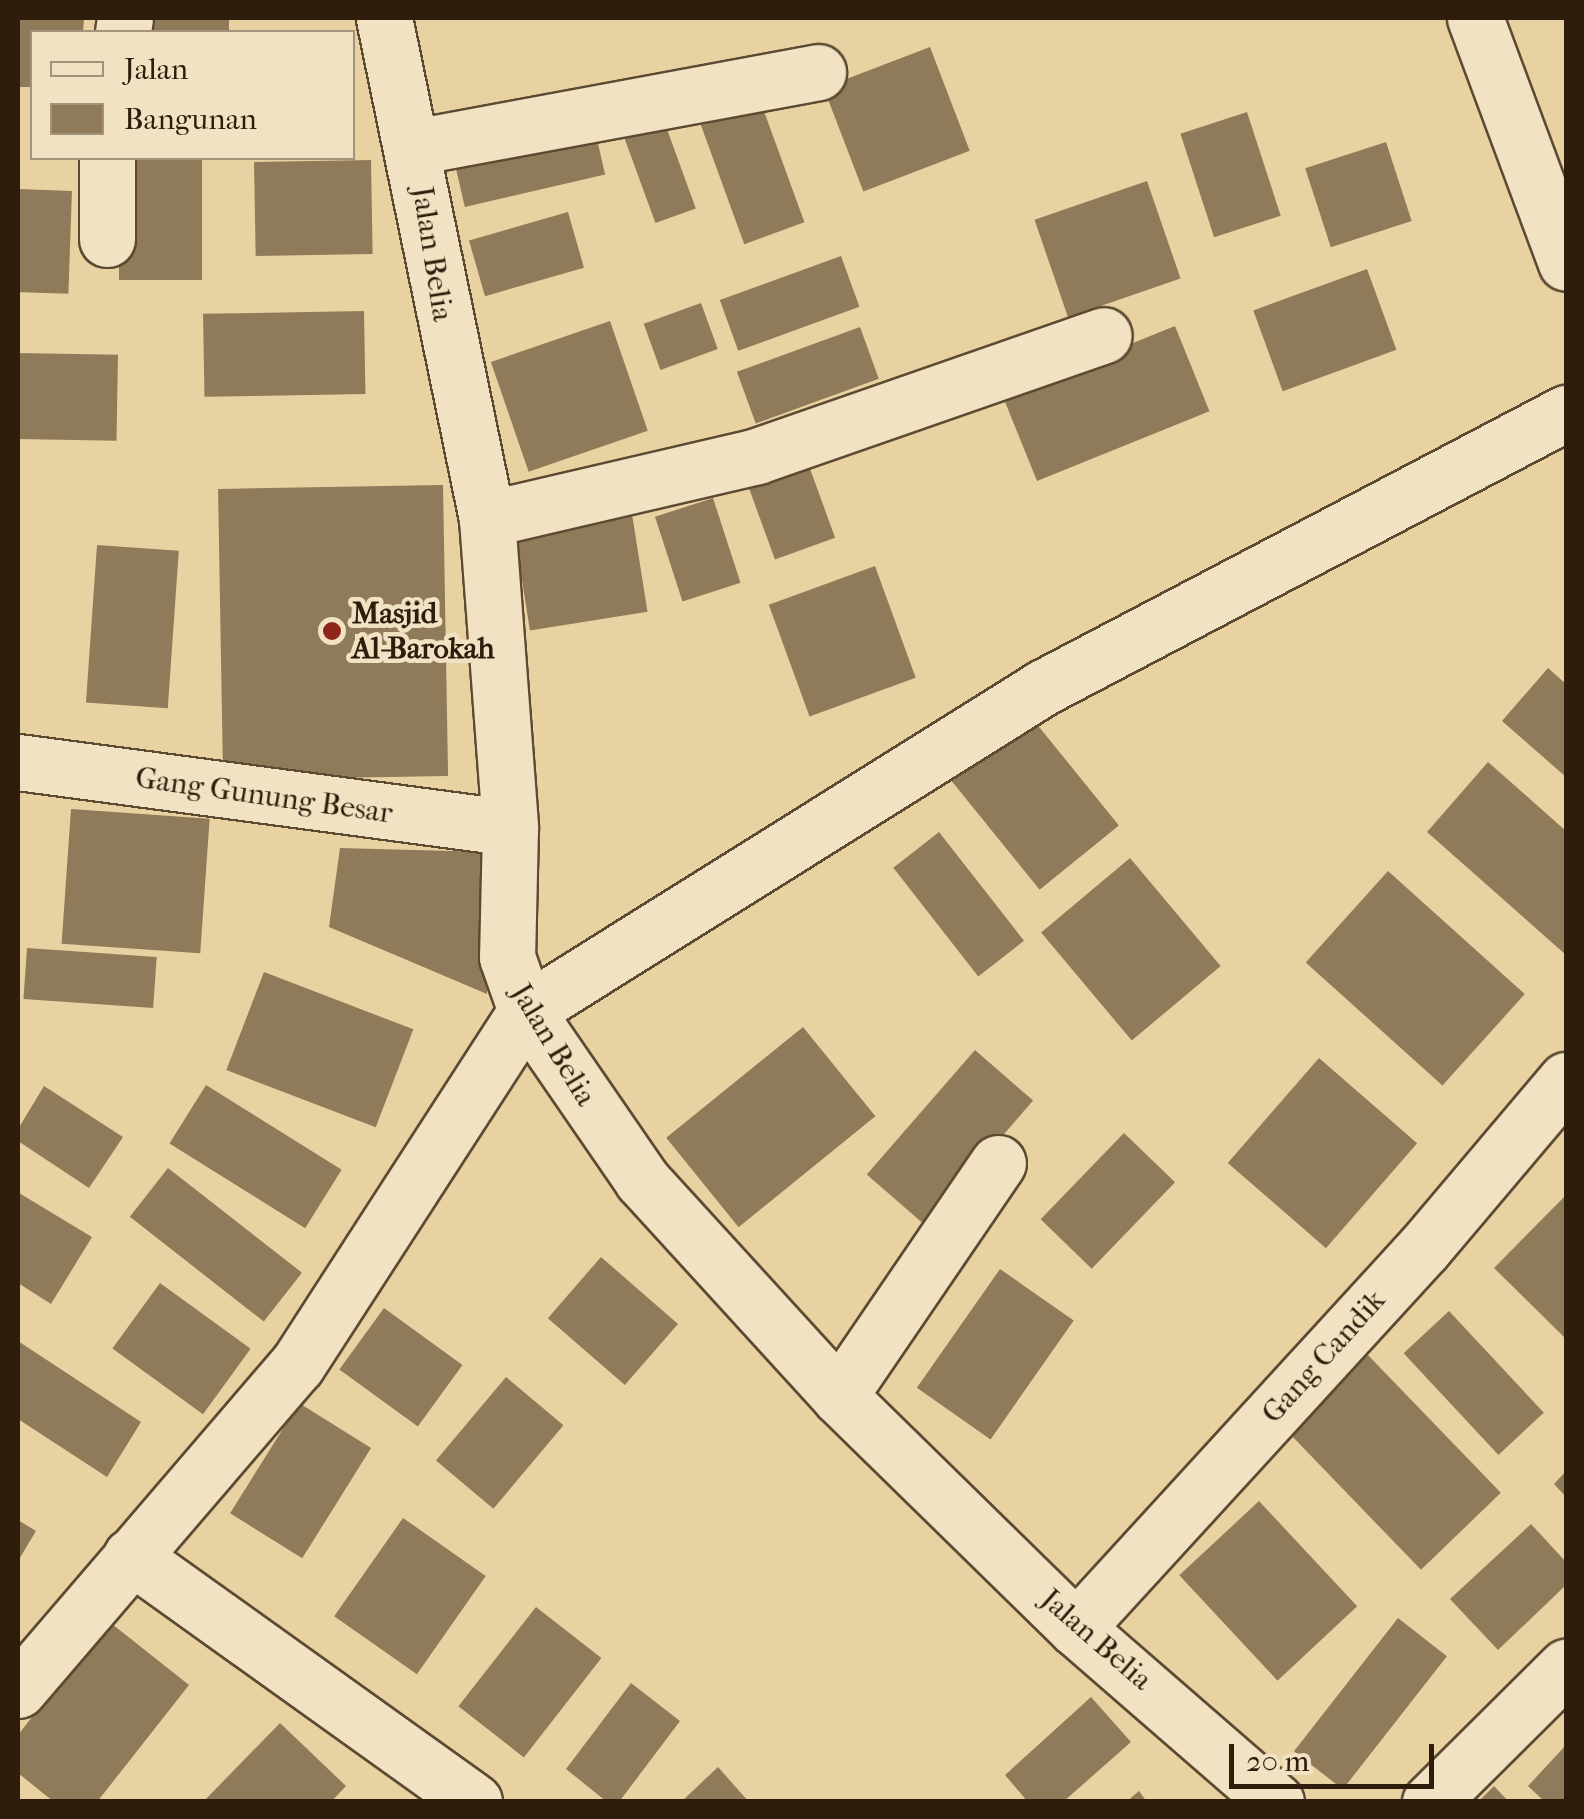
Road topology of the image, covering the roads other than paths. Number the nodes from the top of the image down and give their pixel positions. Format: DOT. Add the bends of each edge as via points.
graph roads {
  1 [pos="384,18"];
  2 [pos="1475,18"];
  3 [pos="818,72"];
  4 [pos="414,146"];
  5 [pos="106,160"];
  6 [pos="107,239"];
  7 [pos="1566,262"];
  8 [pos="1104,335"];
  9 [pos="1566,413"];
  10 [pos="487,519"];
  11 [pos="18,762"];
  12 [pos="510,828"];
  13 [pos="526,1011"];
  14 [pos="1566,1080"];
  15 [pos="998,1163"];
  16 [pos="839,1396"];
  17 [pos="131,1556"];
  18 [pos="1076,1628"];
  19 [pos="1566,1668"];
  20 [pos="18,1690"];
  21 [pos="474,1802"];
  22 [pos="1276,1802"];
  23 [pos="1430,1802"];
  1 -- 4 [label="street, Jalan Belia"];
  2 -- 7 [label="street"];
  3 -- 4 [label="street"];
  4 -- 10 [label="street, Jalan Belia" via="444,328"];
  5 -- 6 [label="street"];
  8 -- 10 [label="street" via="757,456"];
  9 -- 13 [label="street" via="1044,686"];
  10 -- 12 [label="street, Jalan Belia"];
  11 -- 12 [label="street, Gang Gunung Besar"];
  12 -- 13 [label="street, Jalan Belia" via="507,957"];
  13 -- 16 [label="street, Jalan Belia" via="642,1180"];
  13 -- 17 [label="street" via="297,1365"];
  14 -- 18 [label="street, Gang Candik" via="1424,1248"];
  15 -- 16 [label="street"];
  16 -- 18 [label="street, Jalan Belia"];
  17 -- 20 [label="street"];
  17 -- 21 [label="street"];
  18 -- 22 [label="street, Jalan Belia"];
  19 -- 23 [label="street"];
}
